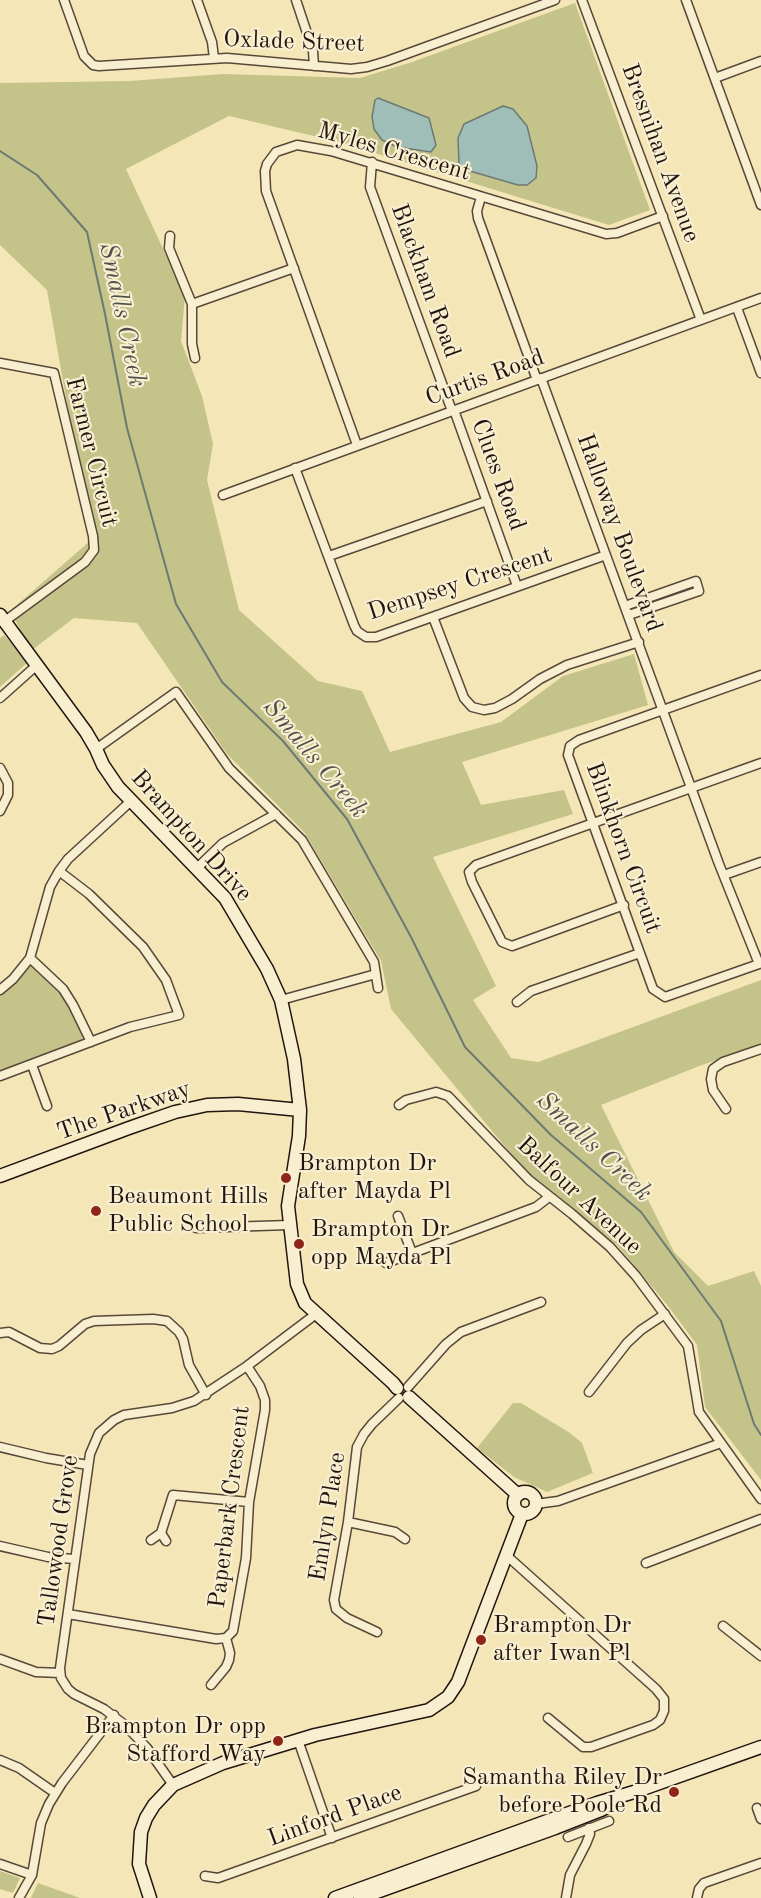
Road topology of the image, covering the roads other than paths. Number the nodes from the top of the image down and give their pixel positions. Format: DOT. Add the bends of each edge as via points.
graph roads {
  1 [pos="64,0"];
  2 [pos="197,0"];
  3 [pos="296,0"];
  4 [pos="555,0"];
  5 [pos="582,0"];
  6 [pos="686,0"];
  7 [pos="214,58"];
  8 [pos="761,61"];
  9 [pos="314,66"];
  10 [pos="715,78"];
  11 [pos="372,162"];
  12 [pos="481,197"];
  13 [pos="761,205"];
  14 [pos="663,216"];
  15 [pos="170,236"];
  16 [pos="294,268"];
  17 [pos="761,298"];
  18 [pos="192,304"];
  19 [pos="737,308"];
  20 [pos="701,320"];
  21 [pos="195,358"];
  22 [pos="0,363"];
  23 [pos="761,373"];
  24 [pos="539,379"];
  25 [pos="453,411"];
  26 [pos="357,445"];
  27 [pos="295,468"];
  28 [pos="223,495"];
  29 [pos="487,501"];
  30 [pos="606,555"];
  31 [pos="329,556"];
  32 [pos="517,586"];
  33 [pos="626,606"];
  34 [pos="629,615"];
  35 [pos="433,617"];
  36 [pos="2,618"];
  37 [pos="639,642"];
  38 [pos="37,665"];
  39 [pos="761,675"];
  40 [pos="0,698"];
  41 [pos="664,711"];
  42 [pos="96,749"];
  43 [pos="761,763"];
  44 [pos="0,768"];
  45 [pos="693,788"];
  46 [pos="131,801"];
  47 [pos="0,811"];
  48 [pos="276,814"];
  49 [pos="592,825"];
  50 [pos="761,862"];
  51 [pos="196,869"];
  52 [pos="60,871"];
  53 [pos="724,875"];
  54 [pos="624,905"];
  55 [pos="640,953"];
  56 [pos="30,958"];
  57 [pos="760,963"];
  58 [pos="376,974"];
  59 [pos="378,988"];
  60 [pos="0,990"];
  61 [pos="281,1000"];
  62 [pos="516,1002"];
  63 [pos="91,1042"];
  64 [pos="761,1049"];
  65 [pos="32,1065"];
  66 [pos="0,1076"];
  67 [pos="399,1105"];
  68 [pos="46,1106"];
  69 [pos="726,1109"];
  70 [pos="300,1110"];
  71 [pos="0,1176"];
  72 [pos="549,1197"];
  73 [pos="398,1216"];
  74 [pos="289,1225"];
  75 [pos="196,1228"];
  76 [pos="412,1253"];
  77 [pos="386,1263"];
  78 [pos="541,1302"];
  79 [pos="316,1314"];
  80 [pos="665,1314"];
  81 [pos="0,1333"];
  82 [pos="247,1366"];
  83 [pos="589,1392"];
  84 [pos="403,1393"];
  85 [pos="206,1395"];
  86 [pos="721,1443"];
  87 [pos="0,1447"];
  88 [pos="88,1465"];
  89 [pos="518,1495"];
  90 [pos="761,1499"];
  91 [pos="249,1502"];
  92 [pos="536,1504"];
  93 [pos="522,1514"];
  94 [pos="761,1519"];
  95 [pos="348,1522"];
  96 [pos="161,1533"];
  97 [pos="405,1539"];
  98 [pos="151,1540"];
  99 [pos="166,1541"];
  100 [pos="0,1546"];
  101 [pos="506,1555"];
  102 [pos="74,1559"];
  103 [pos="646,1563"];
  104 [pos="68,1614"];
  105 [pos="723,1626"];
  106 [pos="377,1632"];
  107 [pos="226,1638"];
  108 [pos="761,1656"];
  109 [pos="0,1659"];
  110 [pos="60,1673"];
  111 [pos="211,1685"];
  112 [pos="114,1715"];
  113 [pos="548,1718"];
  114 [pos="298,1740"];
  115 [pos="761,1746"];
  116 [pos="0,1760"];
  117 [pos="173,1785"];
  118 [pos="476,1786"];
  119 [pos="634,1792"];
  120 [pos="55,1793"];
  121 [pos="757,1808"];
  122 [pos="761,1820"];
  123 [pos="609,1821"];
  124 [pos="589,1828"];
  125 [pos="568,1837"];
  126 [pos="332,1838"];
  127 [pos="761,1863"];
  128 [pos="0,1864"];
  129 [pos="32,1875"];
  130 [pos="205,1876"];
  131 [pos="20,1898"];
  132 [pos="150,1898"];
  133 [pos="335,1898"];
  134 [pos="360,1898"];
  135 [pos="566,1898"];
  136 [pos="697,1898"];
  1 -- 7 [label="street, Oxlade Street" via="84,56 93,65"];
  2 -- 7 [label="street"];
  3 -- 9 [label="street"];
  4 -- 9 [label="street, Oxlade Street" via="367,67"];
  5 -- 14 [label="street, Bresnihan Avenue"];
  6 -- 10 [label="street"];
  7 -- 9 [label="street, Oxlade Street"];
  8 -- 10 [label="street"];
  10 -- 13 [label="street" via="755,174"];
  11 -- 12 [label="street, Myles Crescent"];
  11 -- 16 [label="street, Myles Crescent" via="297,145 282,149 271,158 265,171 266,191"];
  11 -- 25 [label="street, Blackham Road" via="369,187"];
  12 -- 14 [label="street, Myles Crescent" via="606,234"];
  12 -- 24 [label="street, Halloway Boulevard" via="478,218"];
  14 -- 20 [label="street, Bresnihan Avenue"];
  15 -- 18 [label="street" via="169,248"];
  16 -- 18 [label="street"];
  16 -- 26 [label="street, Myles Crescent"];
  17 -- 19 [label="street, Curtis Road"];
  18 -- 21 [label="street"];
  19 -- 20 [label="street, Curtis Road"];
  19 -- 23 [label="street"];
  20 -- 24 [label="street, Curtis Road"];
  22 -- 36 [label="street, Farmer Circuit" via="54,373 94,550 85,562"];
  24 -- 25 [label="street, Curtis Road"];
  24 -- 30 [label="street, Halloway Boulevard"];
  25 -- 26 [label="street, Curtis Road"];
  25 -- 29 [label="street, Clues Road"];
  26 -- 27 [label="street, Curtis Road"];
  27 -- 28 [label="street, Curtis Road"];
  27 -- 31 [label="street, Dempsey Crescent"];
  29 -- 31 [label="street"];
  29 -- 32 [label="street, Clues Road"];
  30 -- 32 [label="street, Dempsey Crescent"];
  30 -- 33 [label="street, Halloway Boulevard"];
  31 -- 35 [label="street, Dempsey Crescent" via="354,625 362,634 376,637"];
  32 -- 35 [label="street, Dempsey Crescent"];
  33 -- 34 [label="street, Halloway Boulevard"];
  33 -- 34 [label="street" via="696,581 699,591"];
  34 -- 37 [label="street, Halloway Boulevard"];
  35 -- 37 [label="street" via="464,698 472,707 484,710 512,699 567,665"];
  36 -- 38 [label="street, Brampton Drive"];
  37 -- 41 [label="street, Halloway Boulevard"];
  38 -- 40 [label="street"];
  38 -- 42 [label="street, Brampton Drive"];
  39 -- 41 [label="street, Blinkhorn Circuit"];
  41 -- 45 [label="street, Halloway Boulevard"];
  41 -- 49 [label="street, Blinkhorn Circuit" via="570,746 568,755"];
  42 -- 46 [label="street, Brampton Drive" via="103,765"];
  42 -- 48 [label="street" via="176,692 230,768"];
  43 -- 45 [label="street"];
  44 -- 47 [label="street" via="8,783 8,795"];
  45 -- 49 [label="street"];
  45 -- 53 [label="street, Halloway Boulevard"];
  46 -- 51 [label="street, Brampton Drive"];
  46 -- 52 [label="street"];
  48 -- 51 [label="street" via="223,843"];
  48 -- 58 [label="street" via="302,840 374,962"];
  49 -- 54 [label="street, Blinkhorn Circuit"];
  49 -- 54 [label="street" via="476,865 469,872 472,882 502,942 512,946"];
  50 -- 53 [label="street"];
  51 -- 61 [label="street, Brampton Drive" via="225,898"];
  52 -- 56 [label="street" via="50,887"];
  52 -- 63 [label="street" via="143,947 166,980 179,1015"];
  53 -- 57 [label="street, Halloway Boulevard"];
  54 -- 55 [label="street, Blinkhorn Circuit"];
  55 -- 57 [label="street, Blinkhorn Circuit" via="653,989 665,997"];
  55 -- 62 [label="street" via="531,991"];
  56 -- 60 [label="street"];
  56 -- 63 [label="street" via="63,989"];
  58 -- 59 [label="street"];
  58 -- 61 [label="street"];
  61 -- 70 [label="street, Brampton Drive"];
  63 -- 65 [label="street"];
  64 -- 69 [label="street" via="713,1069 713,1090"];
  65 -- 66 [label="street"];
  65 -- 68 [label="street"];
  67 -- 72 [label="street, Balfour Avenue" via="436,1092 448,1096"];
  70 -- 71 [label="street, The Parkway" via="237,1104 175,1112"];
  70 -- 74 [label="street, Brampton Drive" via="288,1197"];
  72 -- 76 [label="street" via="536,1207"];
  72 -- 80 [label="street, Balfour Avenue" via="610,1247"];
  73 -- 76 [label="street"];
  74 -- 75 [label="street"];
  74 -- 79 [label="street, Brampton Drive" via="300,1295"];
  76 -- 77 [label="street"];
  78 -- 84 [label="street, Emlyn Place" via="461,1332"];
  79 -- 82 [label="street, Tallowood Grove"];
  79 -- 84 [label="street, Brampton Drive"];
  80 -- 83 [label="street" via="627,1343"];
  80 -- 86 [label="street, Balfour Avenue" via="688,1346 699,1412"];
  81 -- 85 [label="street" via="9,1332 40,1348 52,1348 94,1321 167,1322 183,1339 189,1365"];
  82 -- 85 [label="street, Tallowood Grove"];
  82 -- 91 [label="street, Paperbark Crescent" via="265,1400"];
  84 -- 89 [label="street, Brampton Drive"];
  84 -- 95 [label="street, Emlyn Place" via="372,1424 357,1447"];
  85 -- 88 [label="street, Tallowood Grove" via="183,1406 137,1412 114,1420 94,1442"];
  86 -- 90 [label="street, Balfour Avenue"];
  86 -- 92 [label="street" via="558,1501"];
  87 -- 88 [label="street"];
  88 -- 102 [label="street, Tallowood Grove"];
  89 -- 92 [label="street" via="531,1494"];
  89 -- 93 [label="street" via="514,1504"];
  91 -- 96 [label="street" via="173,1495"];
  91 -- 107 [label="street, Paperbark Crescent" via="246,1558 235,1624"];
  92 -- 93 [label="street" via="530,1513"];
  93 -- 101 [label="street"];
  94 -- 103 [label="street"];
  95 -- 97 [label="street" via="395,1532"];
  95 -- 106 [label="street, Emlyn Place" via="336,1585 336,1609"];
  96 -- 98 [label="street"];
  96 -- 99 [label="street"];
  100 -- 102 [label="street"];
  101 -- 113 [label="street" via="664,1699 664,1711 653,1725 591,1747 583,1747"];
  101 -- 114 [label="street" via="461,1674 448,1697 423,1712"];
  102 -- 104 [label="street, Tallowood Grove"];
  104 -- 107 [label="street, Paperbark Crescent"];
  104 -- 110 [label="street, Tallowood Grove"];
  105 -- 108 [label="street"];
  107 -- 111 [label="street" via="229,1660"];
  109 -- 110 [label="street" via="36,1672"];
  110 -- 112 [label="street" via="74,1694"];
  112 -- 117 [label="street" via="147,1748"];
  112 -- 120 [label="street"];
  114 -- 117 [label="street" via="223,1763"];
  114 -- 126 [label="street"];
  115 -- 119 [label="street"];
  116 -- 120 [label="street"];
  117 -- 132 [label="street" via="154,1805 141,1832 139,1864"];
  118 -- 126 [label="street, Linford Place"];
  119 -- 133 [label="street"];
  119 -- 134 [label="street" via="601,1810"];
  120 -- 129 [label="street" via="41,1824"];
  121 -- 122 [label="street"];
  123 -- 124 [label="street"];
  124 -- 125 [label="street"];
  124 -- 135 [label="street" via="586,1844 570,1875"];
  126 -- 130 [label="street, Linford Place" via="218,1878"];
  127 -- 136 [label="street" via="704,1883"];
  128 -- 129 [label="street"];
  129 -- 131 [label="street"];
}
